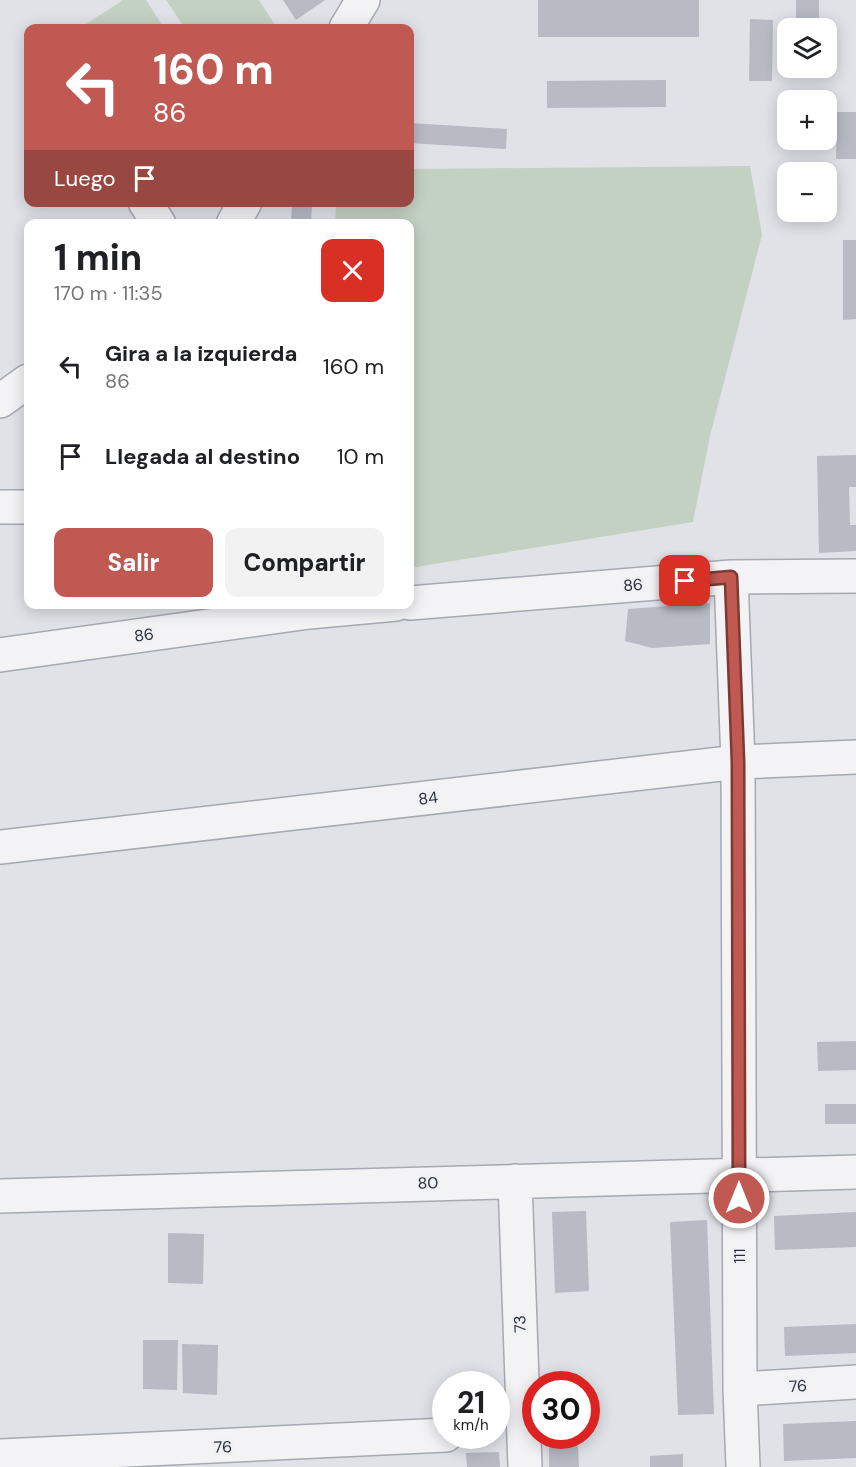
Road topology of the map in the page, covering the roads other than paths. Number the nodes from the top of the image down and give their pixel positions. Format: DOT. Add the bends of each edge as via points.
graph roads {
  1 [pos="363,0"];
  2 [pos="348,24"];
  3 [pos="24,384"];
  4 [pos="0,401"];
  5 [pos="0,507"];
  6 [pos="24,507"];
  7 [pos="856,576"];
  8 [pos="731,577"];
  9 [pos="414,603"];
  10 [pos="299,609"];
  11 [pos="280,610"];
  12 [pos="0,655"];
  13 [pos="856,757"];
  14 [pos="738,762"];
  15 [pos="0,847"];
  16 [pos="856,1172"];
  17 [pos="739,1174"];
  18 [pos="515,1181"];
  19 [pos="0,1196"];
  20 [pos="856,1382"];
  21 [pos="740,1389"];
  22 [pos="510,1432"];
  23 [pos="432,1436"];
  24 [pos="0,1456"];
  25 [pos="241,1456"];
  26 [pos="525,1467"];
  27 [pos="743,1467"];
  1 -- 2 [label="street"];
  3 -- 4 [label="street"];
  5 -- 6 [label="street"];
  7 -- 8 [label="street, 86"];
  8 -- 9 [label="street, 86"];
  8 -- 14 [label="street, 111"];
  10 -- 11 [label="street, 86"];
  11 -- 12 [label="street, 86"];
  13 -- 14 [label="street, 84"];
  14 -- 15 [label="street, 84"];
  14 -- 17 [label="street, 111"];
  16 -- 17 [label="street, 80"];
  17 -- 18 [label="street, 80"];
  17 -- 21 [label="street, 111"];
  18 -- 19 [label="street, 80"];
  18 -- 22 [label="street, 73"];
  20 -- 21 [label="street, 76"];
  21 -- 27 [label="street, 111"];
  22 -- 26 [label="street, 73"];
  23 -- 25 [label="street, 76"];
  24 -- 25 [label="street, 76"];
}
